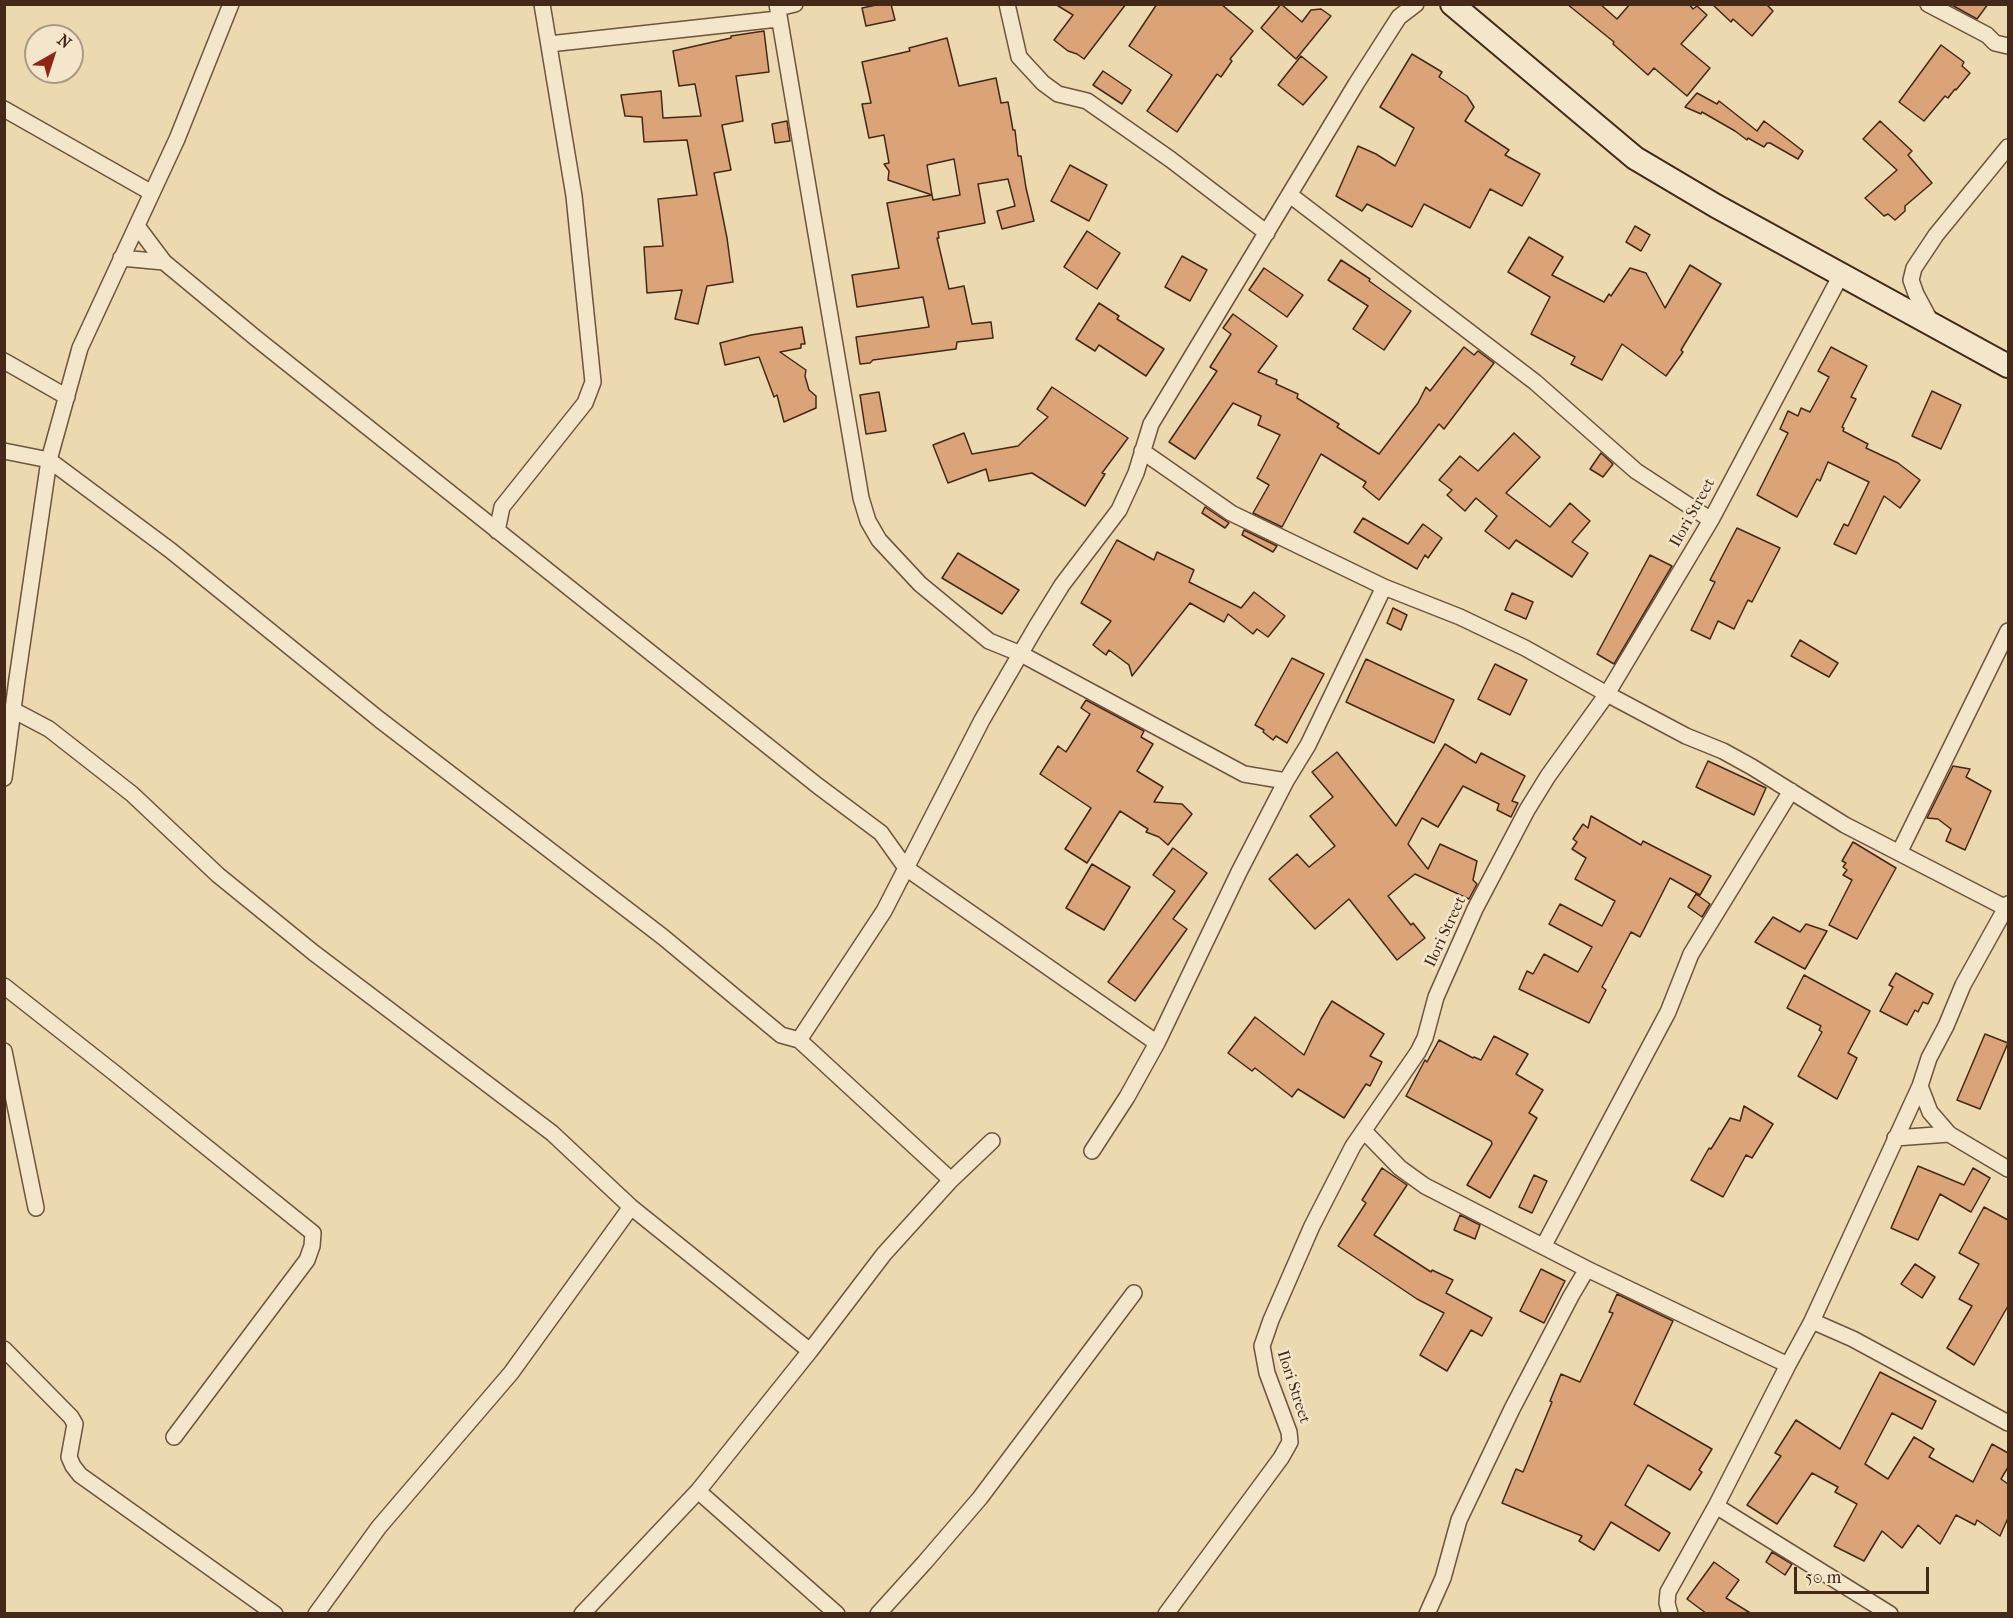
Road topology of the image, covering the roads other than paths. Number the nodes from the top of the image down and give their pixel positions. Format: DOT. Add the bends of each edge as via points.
graph roads {
  1 [pos="231,4"];
  2 [pos="542,4"];
  3 [pos="795,4"];
  4 [pos="1007,4"];
  5 [pos="1416,4"];
  6 [pos="1452,4"];
  7 [pos="1928,4"];
  8 [pos="778,10"];
  9 [pos="549,44"];
  10 [pos="2008,46"];
  11 [pos="4,109"];
  12 [pos="2008,147"];
  13 [pos="152,193"];
  14 [pos="1290,195"];
  15 [pos="136,226"];
  16 [pos="1267,233"];
  17 [pos="121,258"];
  18 [pos="164,262"];
  19 [pos="1842,273"];
  20 [pos="1932,325"];
  21 [pos="4,361"];
  22 [pos="2008,366"];
  23 [pos="67,397"];
  24 [pos="4,451"];
  25 [pos="1142,451"];
  26 [pos="49,460"];
  27 [pos="502,507"];
  28 [pos="472,511"];
  29 [pos="1711,520"];
  30 [pos="497,531"];
  31 [pos="1384,587"];
  32 [pos="2008,631"];
  33 [pos="1021,654"];
  34 [pos="11,669"];
  35 [pos="1606,694"];
  36 [pos="9,712"];
  37 [pos="4,778"];
  38 [pos="1286,781"];
  39 [pos="1791,791"];
  40 [pos="1899,852"];
  41 [pos="906,868"];
  42 [pos="2008,907"];
  43 [pos="4,986"];
  44 [pos="799,1040"];
  45 [pos="1157,1043"];
  46 [pos="4,1051"];
  47 [pos="1920,1086"];
  48 [pos="1364,1131"];
  49 [pos="1948,1134"];
  50 [pos="1895,1138"];
  51 [pos="992,1141"];
  52 [pos="1092,1151"];
  53 [pos="2008,1169"];
  54 [pos="951,1180"];
  55 [pos="631,1207"];
  56 [pos="36,1208"];
  57 [pos="1544,1245"];
  58 [pos="1587,1269"];
  59 [pos="1134,1293"];
  60 [pos="1812,1321"];
  61 [pos="4,1349"];
  62 [pos="810,1351"];
  63 [pos="1788,1365"];
  64 [pos="2008,1424"];
  65 [pos="174,1437"];
  66 [pos="698,1491"];
  67 [pos="1716,1506"];
  68 [pos="275,1614"];
  69 [pos="315,1614"];
  70 [pos="582,1614"];
  71 [pos="837,1614"];
  72 [pos="878,1614"];
  73 [pos="1166,1614"];
  74 [pos="1427,1614"];
  75 [pos="1670,1614"];
  76 [pos="1890,1614"];
  1 -- 13 [label="street"];
  2 -- 9 [label="street"];
  3 -- 8 [label="street"];
  4 -- 16 [label="street" via="1019,57 1043,83 1058,94 1087,101"];
  5 -- 14 [label="street" via="1399,17"];
  6 -- 19 [label="main road" via="1635,158"];
  7 -- 10 [label="street"];
  8 -- 9 [label="street"];
  8 -- 33 [label="street" via="861,498 868,520 879,540 920,584 989,641"];
  9 -- 27 [label="street" via="574,196 593,382 585,403"];
  11 -- 13 [label="street"];
  12 -- 20 [label="street" via="1914,268 1911,280"];
  13 -- 15 [label="street"];
  14 -- 16 [label="street"];
  14 -- 29 [label="street" via="1535,382 1636,471"];
  15 -- 17 [label="street"];
  15 -- 18 [label="street"];
  16 -- 25 [label="street" via="1151,424"];
  17 -- 18 [label="street"];
  17 -- 23 [label="street" via="80,348"];
  18 -- 28 [label="street"];
  19 -- 20 [label="main road"];
  19 -- 29 [label="street, Ilori Street"];
  20 -- 22 [label="main road"];
  21 -- 23 [label="street"];
  23 -- 26 [label="street"];
  24 -- 26 [label="street"];
  25 -- 31 [label="street" via="1231,513"];
  25 -- 33 [label="street" via="1119,510 1062,585"];
  26 -- 34 [label="street"];
  26 -- 44 [label="street" via="170,550 380,720 663,937 781,1035"];
  27 -- 28 [label="street"];
  27 -- 30 [label="street"];
  28 -- 30 [label="street"];
  29 -- 35 [label="street, Ilori Street"];
  30 -- 41 [label="street" via="881,833"];
  31 -- 35 [label="street" via="1460,617"];
  31 -- 38 [label="street" via="1308,745"];
  32 -- 40 [label="street"];
  33 -- 38 [label="street" via="1244,774"];
  33 -- 41 [label="street" via="982,720"];
  34 -- 36 [label="street"];
  35 -- 39 [label="street" via="1733,756"];
  35 -- 48 [label="street, Ilori Street" via="1527,810 1475,909 1436,996 1418,1052"];
  36 -- 37 [label="street"];
  36 -- 55 [label="street" via="49,729 132,794 218,875 322,960 552,1133"];
  38 -- 45 [label="street"];
  39 -- 40 [label="street" via="1845,825"];
  39 -- 57 [label="street" via="1691,954 1668,1012"];
  40 -- 42 [label="street"];
  41 -- 44 [label="street" via="884,911"];
  41 -- 45 [label="street"];
  42 -- 47 [label="street" via="1963,985"];
  43 -- 65 [label="street" via="313,1233 307,1260"];
  44 -- 54 [label="street"];
  45 -- 52 [label="street"];
  46 -- 56 [label="street"];
  47 -- 49 [label="street" via="1930,1112"];
  47 -- 50 [label="street"];
  48 -- 57 [label="street" via="1400,1168 1425,1186"];
  48 -- 73 [label="street, Ilori Street" via="1312,1226 1262,1346 1290,1442"];
  49 -- 50 [label="street"];
  49 -- 53 [label="street"];
  50 -- 60 [label="street"];
  51 -- 54 [label="street"];
  54 -- 62 [label="street" via="884,1254"];
  55 -- 62 [label="street"];
  55 -- 69 [label="street" via="511,1373 380,1527"];
  57 -- 58 [label="street"];
  58 -- 63 [label="street"];
  58 -- 74 [label="street" via="1512,1409 1460,1520 1443,1578"];
  59 -- 72 [label="street" via="980,1497"];
  60 -- 63 [label="street"];
  60 -- 64 [label="street" via="1853,1339"];
  61 -- 68 [label="street" via="71,1417 75,1424 69,1457 80,1475"];
  62 -- 66 [label="street"];
  63 -- 67 [label="street"];
  66 -- 70 [label="street"];
  66 -- 71 [label="street"];
  67 -- 75 [label="street" via="1668,1592"];
  67 -- 76 [label="street"];
}
